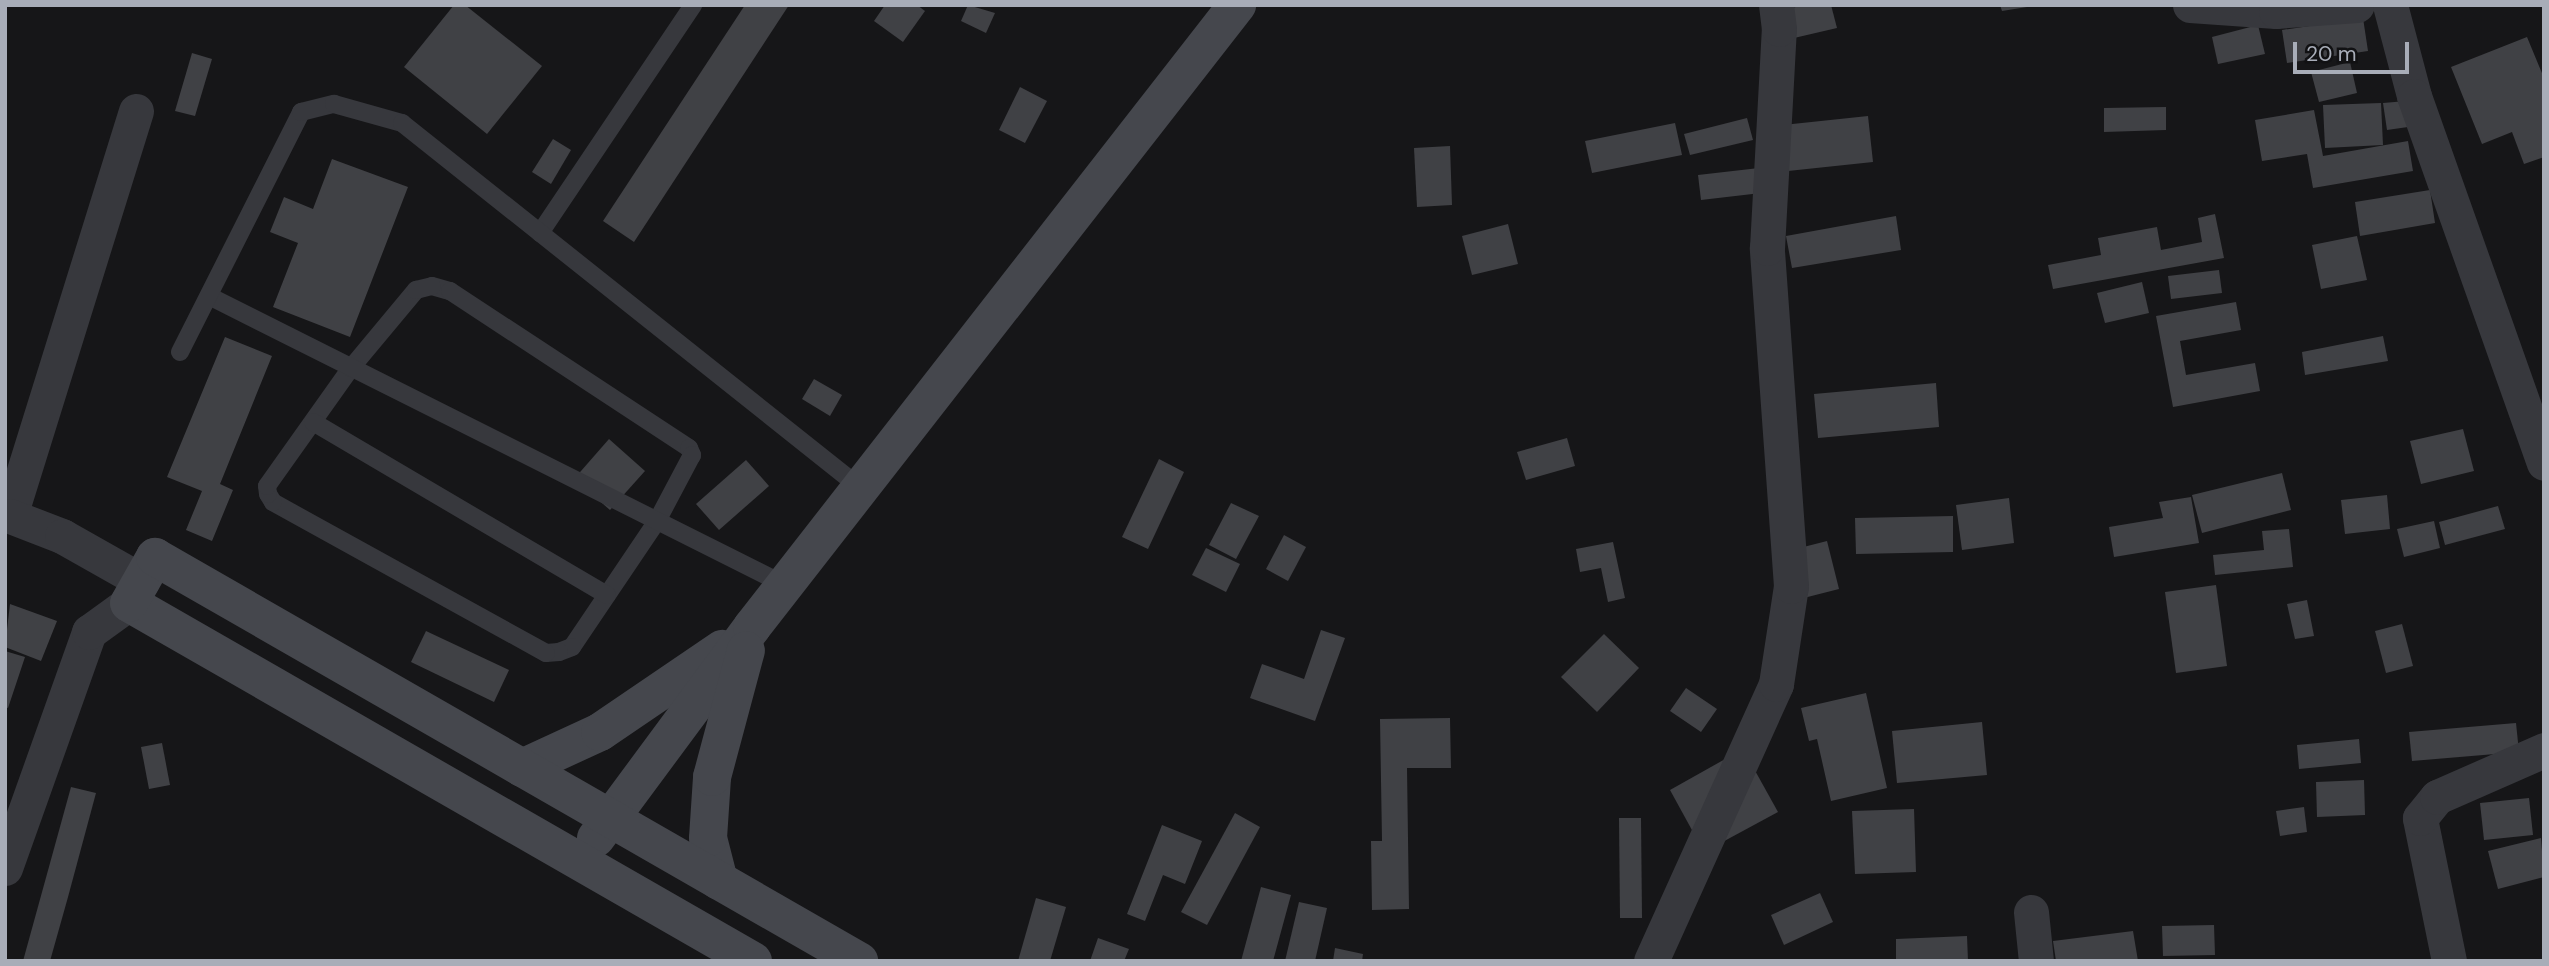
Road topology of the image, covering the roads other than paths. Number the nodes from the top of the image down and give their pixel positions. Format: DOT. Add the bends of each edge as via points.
graph roads {
  1 [pos="693,5"];
  2 [pos="1237,5"];
  3 [pos="1776,5"];
  4 [pos="2190,5"];
  5 [pos="2357,5"];
  6 [pos="2390,5"];
  7 [pos="136,111"];
  8 [pos="540,233"];
  9 [pos="209,296"];
  10 [pos="180,352"];
  11 [pos="352,368"];
  12 [pos="313,422"];
  13 [pos="2544,463"];
  14 [pos="862,489"];
  15 [pos="657,521"];
  16 [pos="787,586"];
  17 [pos="136,592"];
  18 [pos="607,595"];
  19 [pos="752,627"];
  20 [pos="2544,750"];
  21 [pos="522,768"];
  22 [pos="610,818"];
  23 [pos="580,862"];
  24 [pos="5,868"];
  25 [pos="719,881"];
  26 [pos="2031,912"];
  27 [pos="753,961"];
  28 [pos="859,961"];
  29 [pos="1651,961"];
  30 [pos="2036,961"];
  31 [pos="2449,961"];
  1 -- 8 [label="lane"];
  2 -- 14 [label="main road"];
  3 -- 29 [label="street" via="1779,29 1768,248 1791,586 1776,684"];
  4 -- 5 [label="street" via="2276,11"];
  6 -- 13 [label="street" via="2414,96"];
  7 -- 17 [label="street" via="10,516 62,536"];
  8 -- 9 [label="lane" via="402,123 334,104 301,112"];
  8 -- 14 [label="lane"];
  9 -- 10 [label="lane"];
  9 -- 11 [label="lane"];
  11 -- 12 [label="lane"];
  11 -- 15 [label="lane"];
  11 -- 15 [label="lane" via="416,290 432,286 450,291 689,448 690,464"];
  12 -- 18 [label="lane"];
  12 -- 18 [label="lane" via="267,486 273,502 546,653 572,646"];
  14 -- 16 [label="main road"];
  15 -- 16 [label="lane"];
  15 -- 18 [label="lane"];
  16 -- 19 [label="main road"];
  17 -- 21 [label="main road" via="155,557"];
  17 -- 23 [label="main road"];
  17 -- 24 [label="street" via="89,632"];
  19 -- 21 [label="main road" via="600,732"];
  19 -- 22 [label="main road"];
  19 -- 25 [label="main road" via="712,777 708,838"];
  20 -- 31 [label="street" via="2437,797 2420,818"];
  21 -- 22 [label="main road"];
  22 -- 23 [label="main road"];
  22 -- 25 [label="main road"];
  23 -- 27 [label="main road"];
  25 -- 28 [label="main road"];
  26 -- 30 [label="street"];
}
